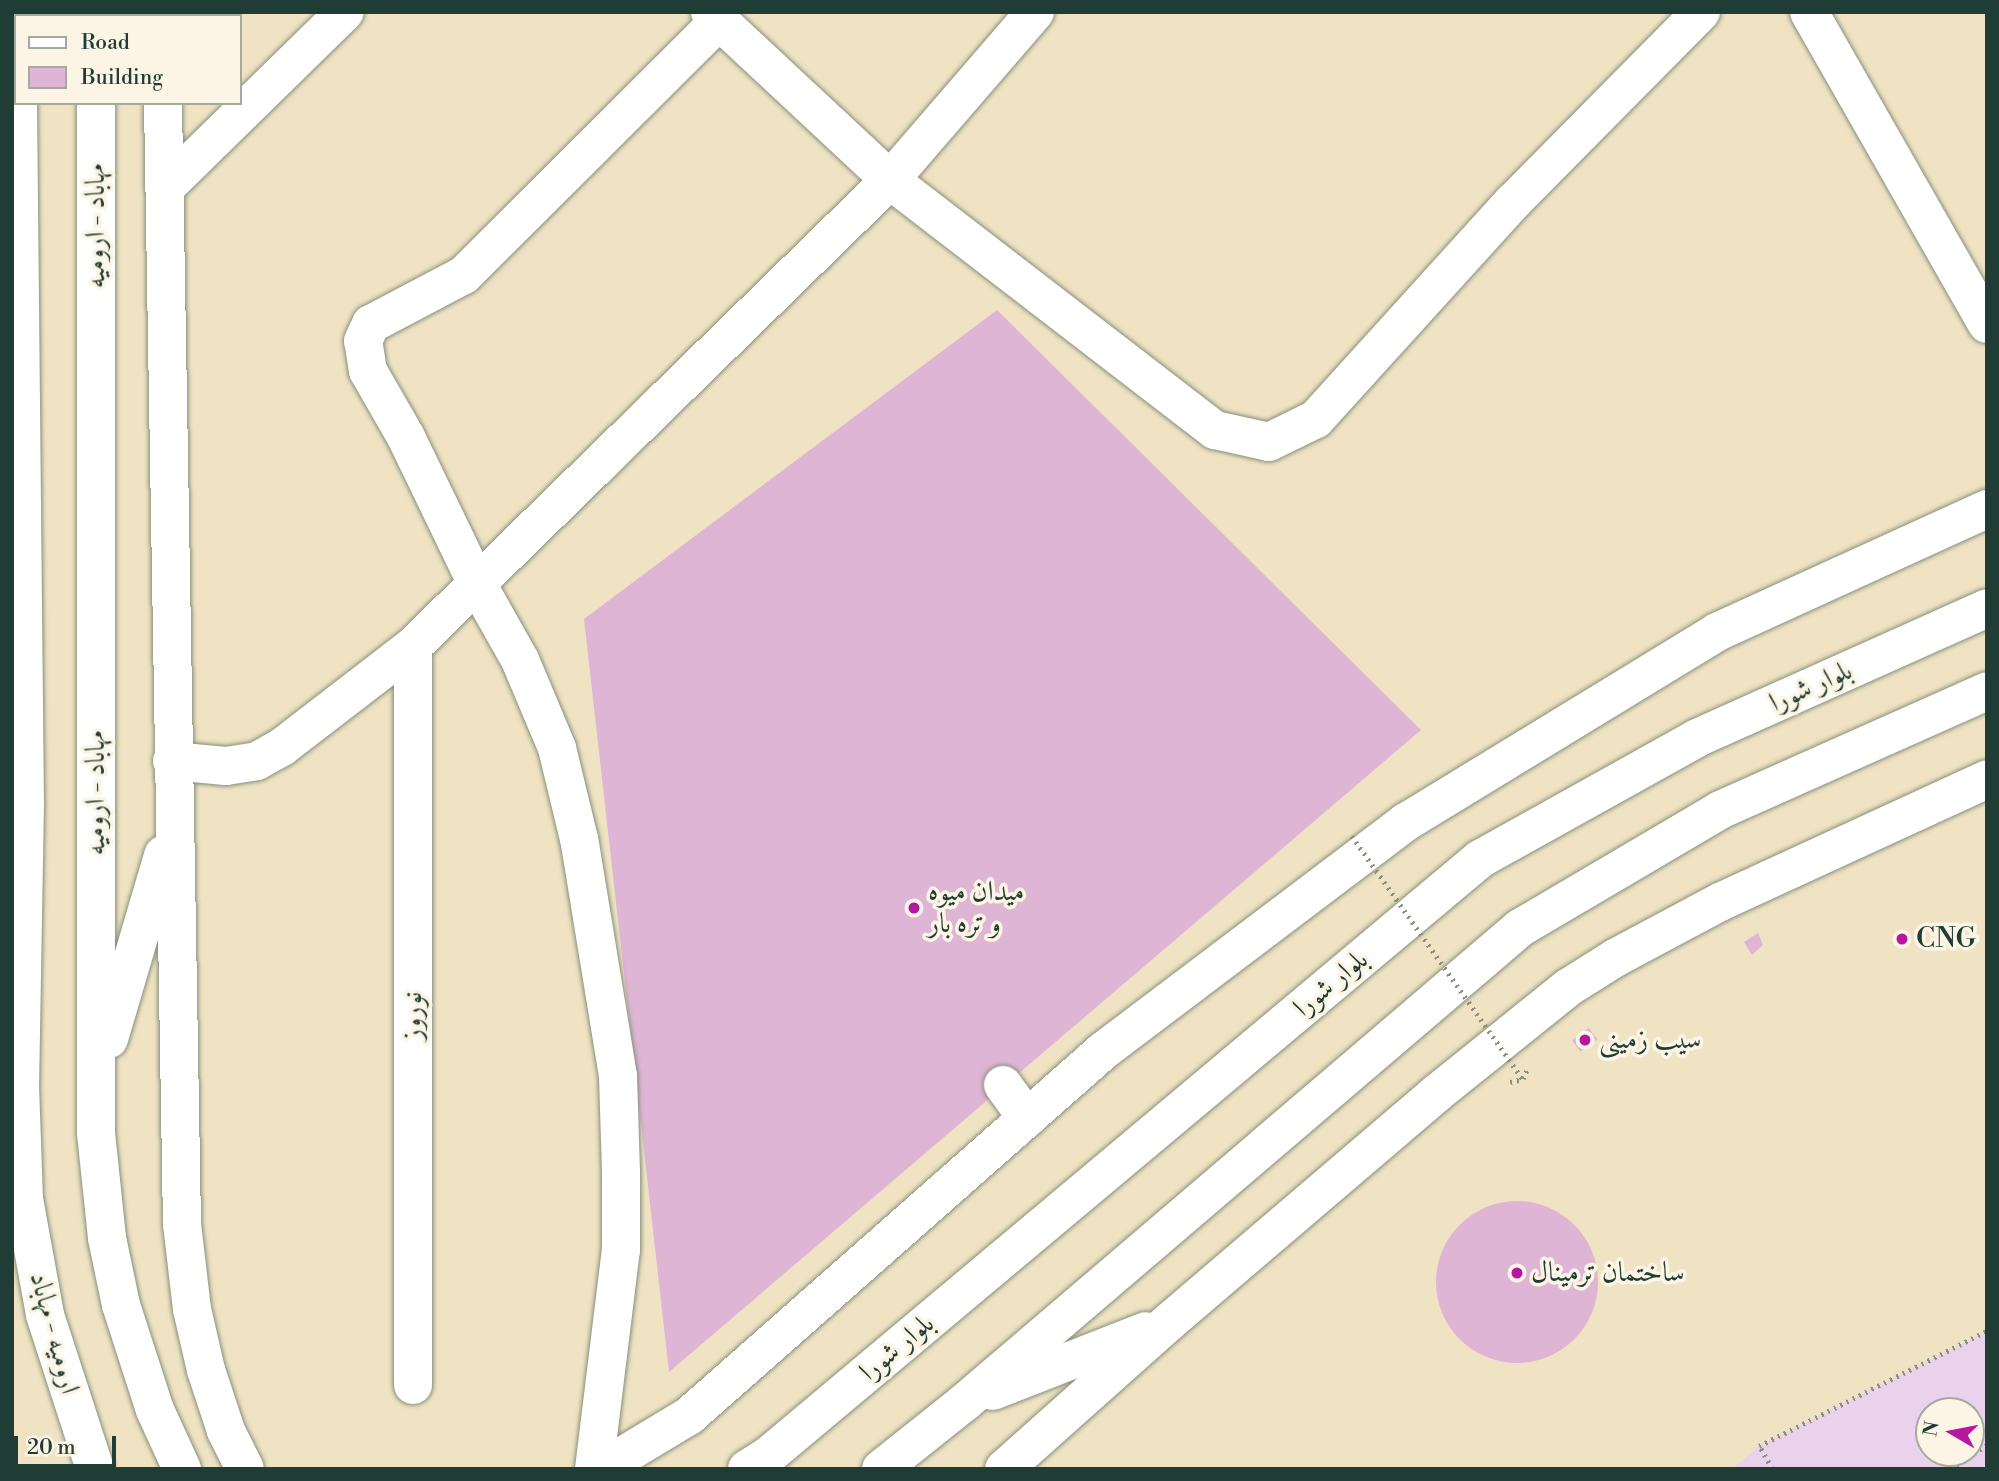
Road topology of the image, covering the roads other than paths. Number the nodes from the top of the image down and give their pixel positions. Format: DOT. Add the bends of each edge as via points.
graph roads {
  1 [pos="345,12"];
  2 [pos="1035,12"];
  3 [pos="1701,12"];
  4 [pos="1809,12"];
  5 [pos="714,17"];
  6 [pos="18,105"];
  7 [pos="96,105"];
  8 [pos="163,105"];
  9 [pos="890,180"];
  10 [pos="166,187"];
  11 [pos="1987,324"];
  12 [pos="1987,509"];
  13 [pos="476,582"];
  14 [pos="1987,608"];
  15 [pos="412,646"];
  16 [pos="1987,691"];
  17 [pos="172,761"];
  18 [pos="1987,779"];
  19 [pos="173,820"];
  20 [pos="96,1081"];
  21 [pos="1003,1085"];
  22 [pos="1027,1118"];
  23 [pos="1169,1322"];
  24 [pos="413,1385"];
  25 [pos="965,1402"];
  26 [pos="759,1464"];
  27 [pos="95,1469"];
  28 [pos="182,1469"];
  29 [pos="245,1469"];
  30 [pos="594,1469"];
  31 [pos="601,1469"];
  32 [pos="881,1469"];
  33 [pos="1004,1469"];
  1 -- 10 [label="main road"];
  2 -- 9 [label="main road"];
  3 -- 9 [label="main road" via="1513,202 1316,419 1269,442 1215,430"];
  4 -- 11 [label="main road"];
  5 -- 9 [label="main road"];
  5 -- 13 [label="main road" via="464,275 371,324 363,341 368,371 406,437"];
  6 -- 27 [label="main road, ارومیه - مهاباد" via="24,1199 45,1315"];
  7 -- 20 [label="main road, مهاباد - ارومیه"];
  8 -- 10 [label="main road"];
  9 -- 13 [label="main road"];
  10 -- 17 [label="main road"];
  12 -- 22 [label="main road" via="1717,632 1406,822 1103,1051"];
  13 -- 15 [label="main road"];
  13 -- 30 [label="main road" via="520,660 557,748 594,916 618,1076 621,1250"];
  14 -- 26 [label="main road, بلوار شورا" via="1697,738 1480,859"];
  15 -- 17 [label="main road" via="282,747 257,761 226,766"];
  15 -- 24 [label="main road, نوروز"];
  16 -- 25 [label="main road" via="1720,810 1520,928"];
  17 -- 19 [label="main road"];
  18 -- 23 [label="main road" via="1720,902 1569,987"];
  19 -- 20 [label="main road"];
  19 -- 29 [label="main road" via="182,1224 192,1309 206,1370 226,1431"];
  20 -- 28 [label="main road, مهاباد - ارومیه" via="100,1185 121,1305 155,1410"];
  21 -- 22 [label="main road"];
  22 -- 31 [label="main road" via="689,1416"];
  23 -- 25 [label="main road"];
  23 -- 33 [label="main road"];
  25 -- 32 [label="main road"];
}
